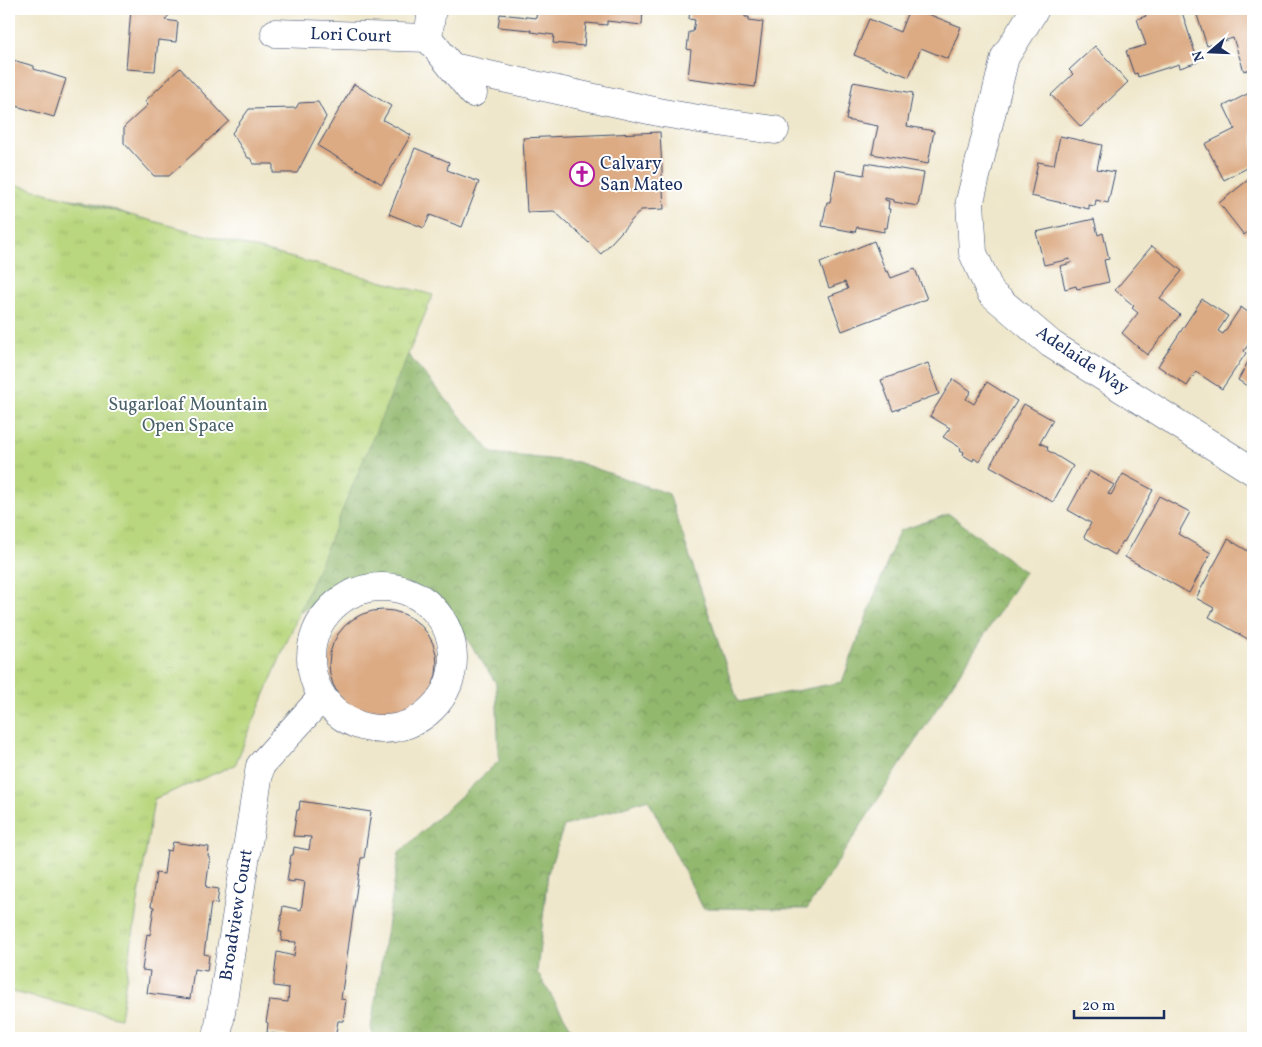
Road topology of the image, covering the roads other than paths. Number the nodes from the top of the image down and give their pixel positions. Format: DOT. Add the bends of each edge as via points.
graph roads {
  1 [pos="432,9"];
  2 [pos="1035,9"];
  3 [pos="275,33"];
  4 [pos="428,38"];
  5 [pos="452,67"];
  6 [pos="473,93"];
  7 [pos="775,130"];
  8 [pos="1253,471"];
  9 [pos="322,697"];
  10 [pos="217,1038"];
  1 -- 4 [label="street"];
  2 -- 8 [label="street, Adelaide Way" via="1005,56 970,201 973,252 991,293 1051,344"];
  3 -- 4 [label="street, Lori Court"];
  4 -- 5 [label="street"];
  5 -- 6 [label="street"];
  5 -- 7 [label="street" via="671,114"];
  9 -- 9 [label="street" via="313,676 311,652 317,630 330,610 348,596 370,588 393,588 415,595 434,609 447,629 453,652 452,676 442,697 426,715 406,726 382,730 359,726 338,715"];
  9 -- 10 [label="street, Broadview Court" via="260,766"];
}
